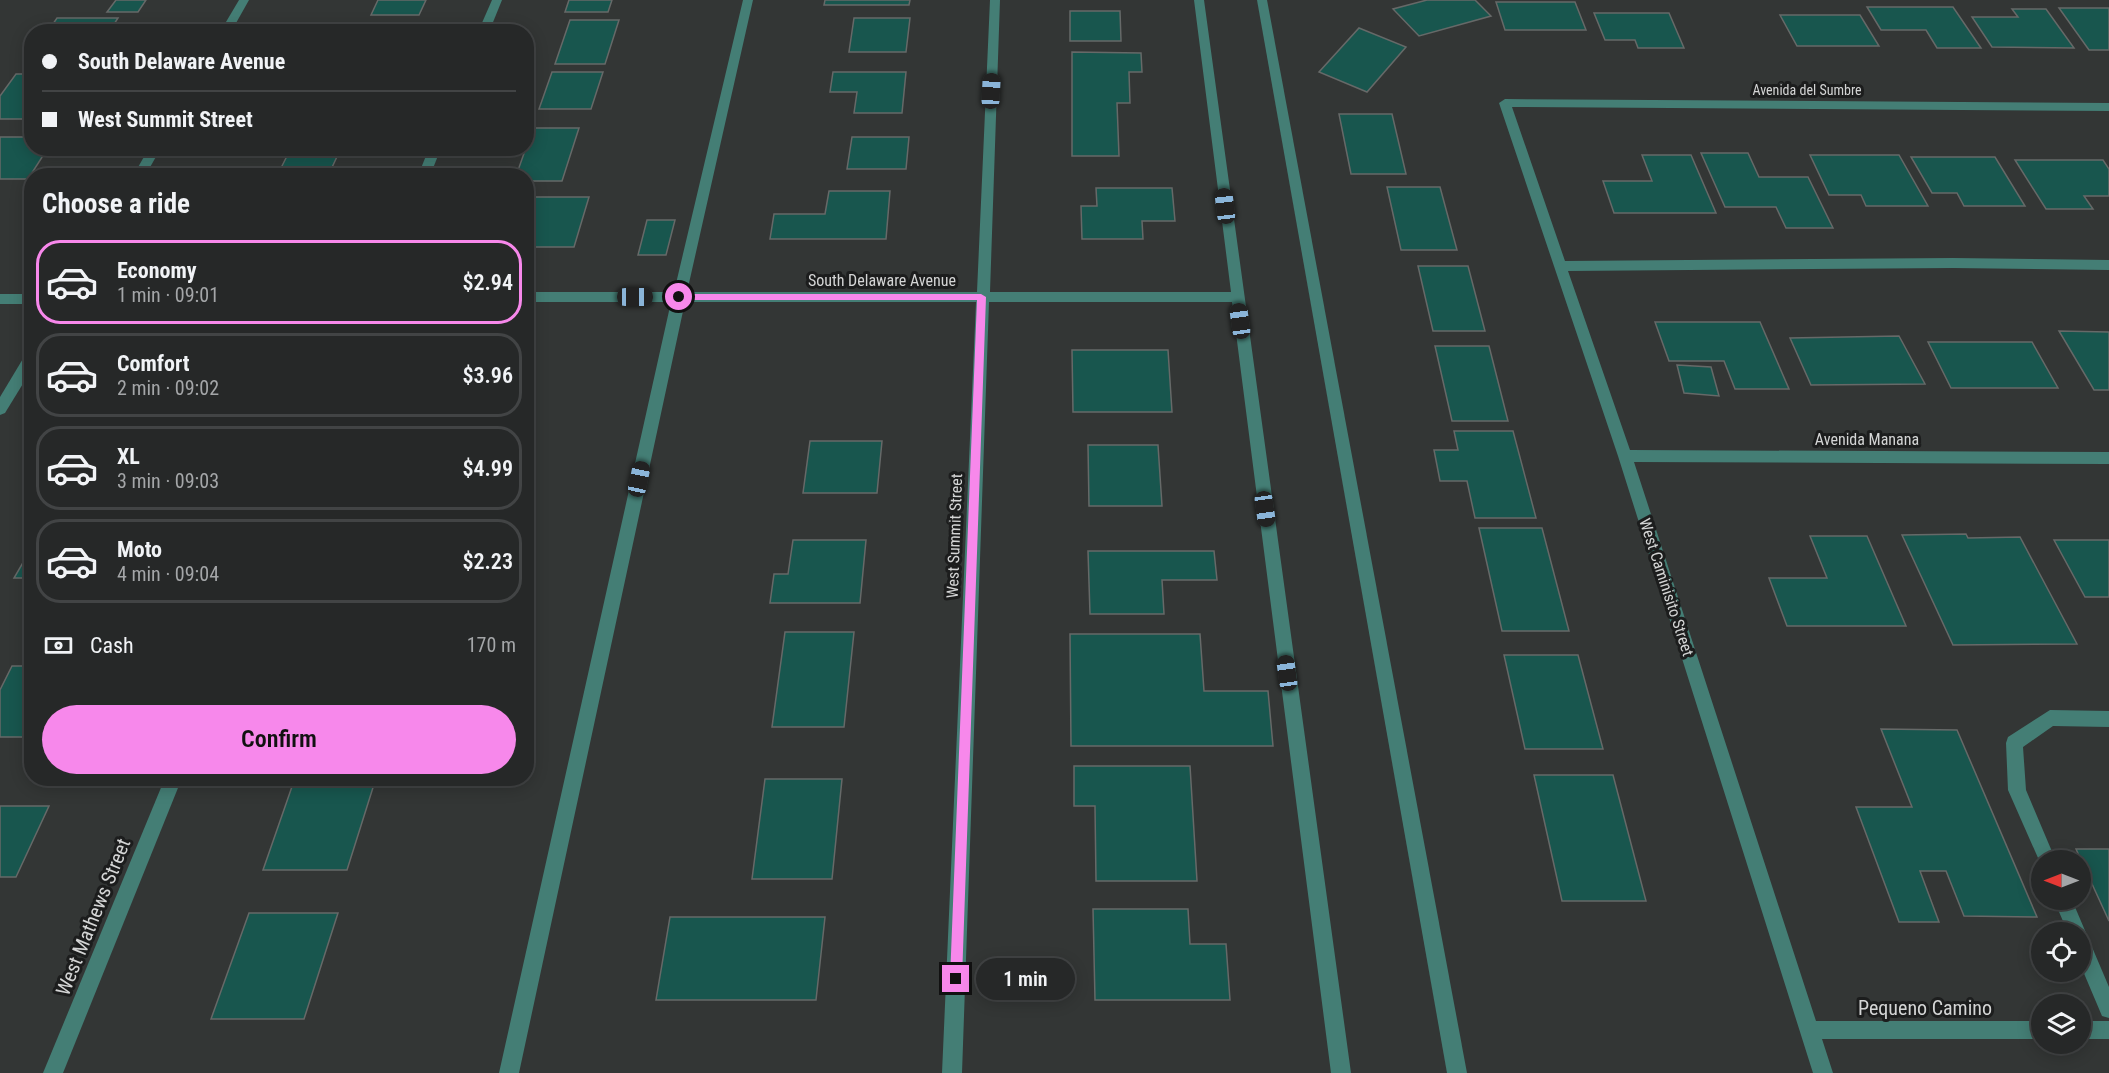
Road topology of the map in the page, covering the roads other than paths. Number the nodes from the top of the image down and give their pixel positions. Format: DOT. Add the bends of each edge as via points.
graph roads {
  1 [pos="244,0"];
  2 [pos="497,0"];
  3 [pos="748,0"];
  4 [pos="995,0"];
  5 [pos="1200,0"];
  6 [pos="1262,0"];
  7 [pos="230,24"];
  8 [pos="486,24"];
  9 [pos="1505,103"];
  10 [pos="2109,107"];
  11 [pos="2109,265"];
  12 [pos="1561,266"];
  13 [pos="534,297"];
  14 [pos="679,297"];
  15 [pos="981,297"];
  16 [pos="1237,297"];
  17 [pos="0,299"];
  18 [pos="24,299"];
  19 [pos="24,369"];
  20 [pos="0,409"];
  21 [pos="1625,456"];
  22 [pos="2109,458"];
  23 [pos="2109,719"];
  24 [pos="171,786"];
  25 [pos="2042,850"];
  26 [pos="2091,967"];
  27 [pos="2109,1009"];
  28 [pos="1808,1030"];
  29 [pos="2031,1030"];
  30 [pos="2091,1030"];
  31 [pos="2109,1030"];
  32 [pos="53,1073"];
  33 [pos="509,1073"];
  34 [pos="952,1073"];
  35 [pos="1341,1073"];
  36 [pos="1457,1073"];
  37 [pos="1823,1073"];
  1 -- 7 [label="street"];
  2 -- 8 [label="street"];
  3 -- 14 [label="street"];
  4 -- 15 [label="street, West Summit Street"];
  5 -- 16 [label="street"];
  6 -- 36 [label="street"];
  9 -- 10 [label="street, Avenida del Sumbre"];
  9 -- 12 [label="street, West Caminisito Street"];
  11 -- 12 [label="street"];
  12 -- 21 [label="street, West Caminisito Street"];
  13 -- 14 [label="street, South Delaware Avenue"];
  14 -- 15 [label="street, South Delaware Avenue"];
  14 -- 33 [label="street"];
  15 -- 16 [label="street, South Delaware Avenue"];
  15 -- 34 [label="street, West Summit Street"];
  16 -- 35 [label="street"];
  17 -- 18 [label="street"];
  19 -- 20 [label="street"];
  21 -- 22 [label="street, Avenida Manana"];
  21 -- 28 [label="street, West Caminisito Street"];
  23 -- 25 [label="street" via="2050,718 2014,743 2017,790"];
  24 -- 32 [label="street, West Mathews Street"];
  26 -- 27 [label="street"];
  28 -- 29 [label="street, Pequeno Camino"];
  28 -- 37 [label="street, West Caminisito Street"];
  30 -- 31 [label="street"];
}
